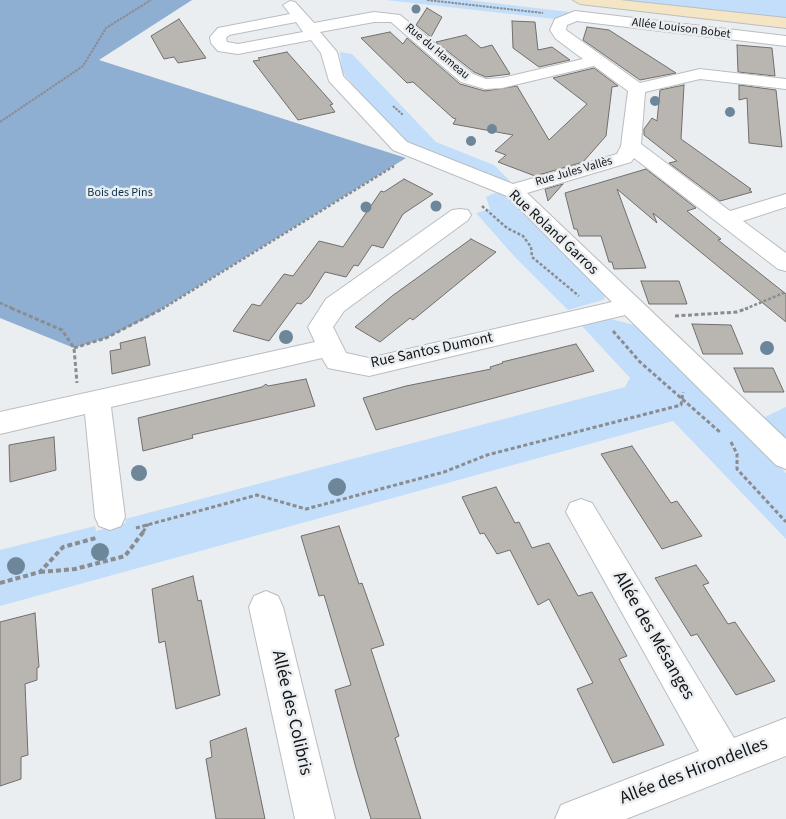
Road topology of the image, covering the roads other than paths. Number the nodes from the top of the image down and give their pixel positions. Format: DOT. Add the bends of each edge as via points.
graph roads {
  1 [pos="580,0"];
  2 [pos="302,21"];
  3 [pos="786,23"];
  4 [pos="786,41"];
  5 [pos="595,61"];
  6 [pos="786,84"];
  7 [pos="637,89"];
  8 [pos="631,146"];
  9 [pos="504,188"];
  10 [pos="786,200"];
  11 [pos="460,215"];
  12 [pos="727,219"];
  13 [pos="786,264"];
  14 [pos="635,312"];
  15 [pos="330,347"];
  16 [pos="97,401"];
  17 [pos="0,423"];
  18 [pos="786,457"];
  19 [pos="581,512"];
  20 [pos="113,528"];
  21 [pos="266,607"];
  22 [pos="786,737"];
  23 [pos="725,760"];
  24 [pos="315,819"];
  25 [pos="575,819"];
  1 -- 3 [label="main road"];
  2 -- 5 [label="street, Rue du Hameau" via="374,16 396,18 467,78 485,84 502,83"];
  2 -- 9 [label="street, Rue Roland Garros" via="329,52 335,77 400,146"];
  4 -- 5 [label="street, Allée Louison Bobet" via="571,17 558,25 559,32"];
  5 -- 7 [label="street"];
  6 -- 7 [label="street" via="700,74"];
  7 -- 8 [label="street, Rue Jules Vallès"];
  8 -- 9 [label="street, Rue Jules Vallès" via="624,158 527,185"];
  8 -- 12 [label="street"];
  9 -- 14 [label="street, Rue Roland Garros"];
  10 -- 12 [label="street"];
  11 -- 15 [label="street" via="336,305 320,327"];
  12 -- 13 [label="street"];
  14 -- 15 [label="street, Rue Santos Dumont" via="598,313 369,367 337,361"];
  14 -- 18 [label="street, Rue Roland Garros"];
  15 -- 16 [label="street"];
  16 -- 17 [label="street"];
  16 -- 20 [label="street"];
  19 -- 23 [label="street, Allée des Mésanges"];
  21 -- 24 [label="street, Allée des Colibris"];
  22 -- 23 [label="street, Allée des Hirondelles"];
  23 -- 25 [label="street, Allée des Hirondelles"];
}
